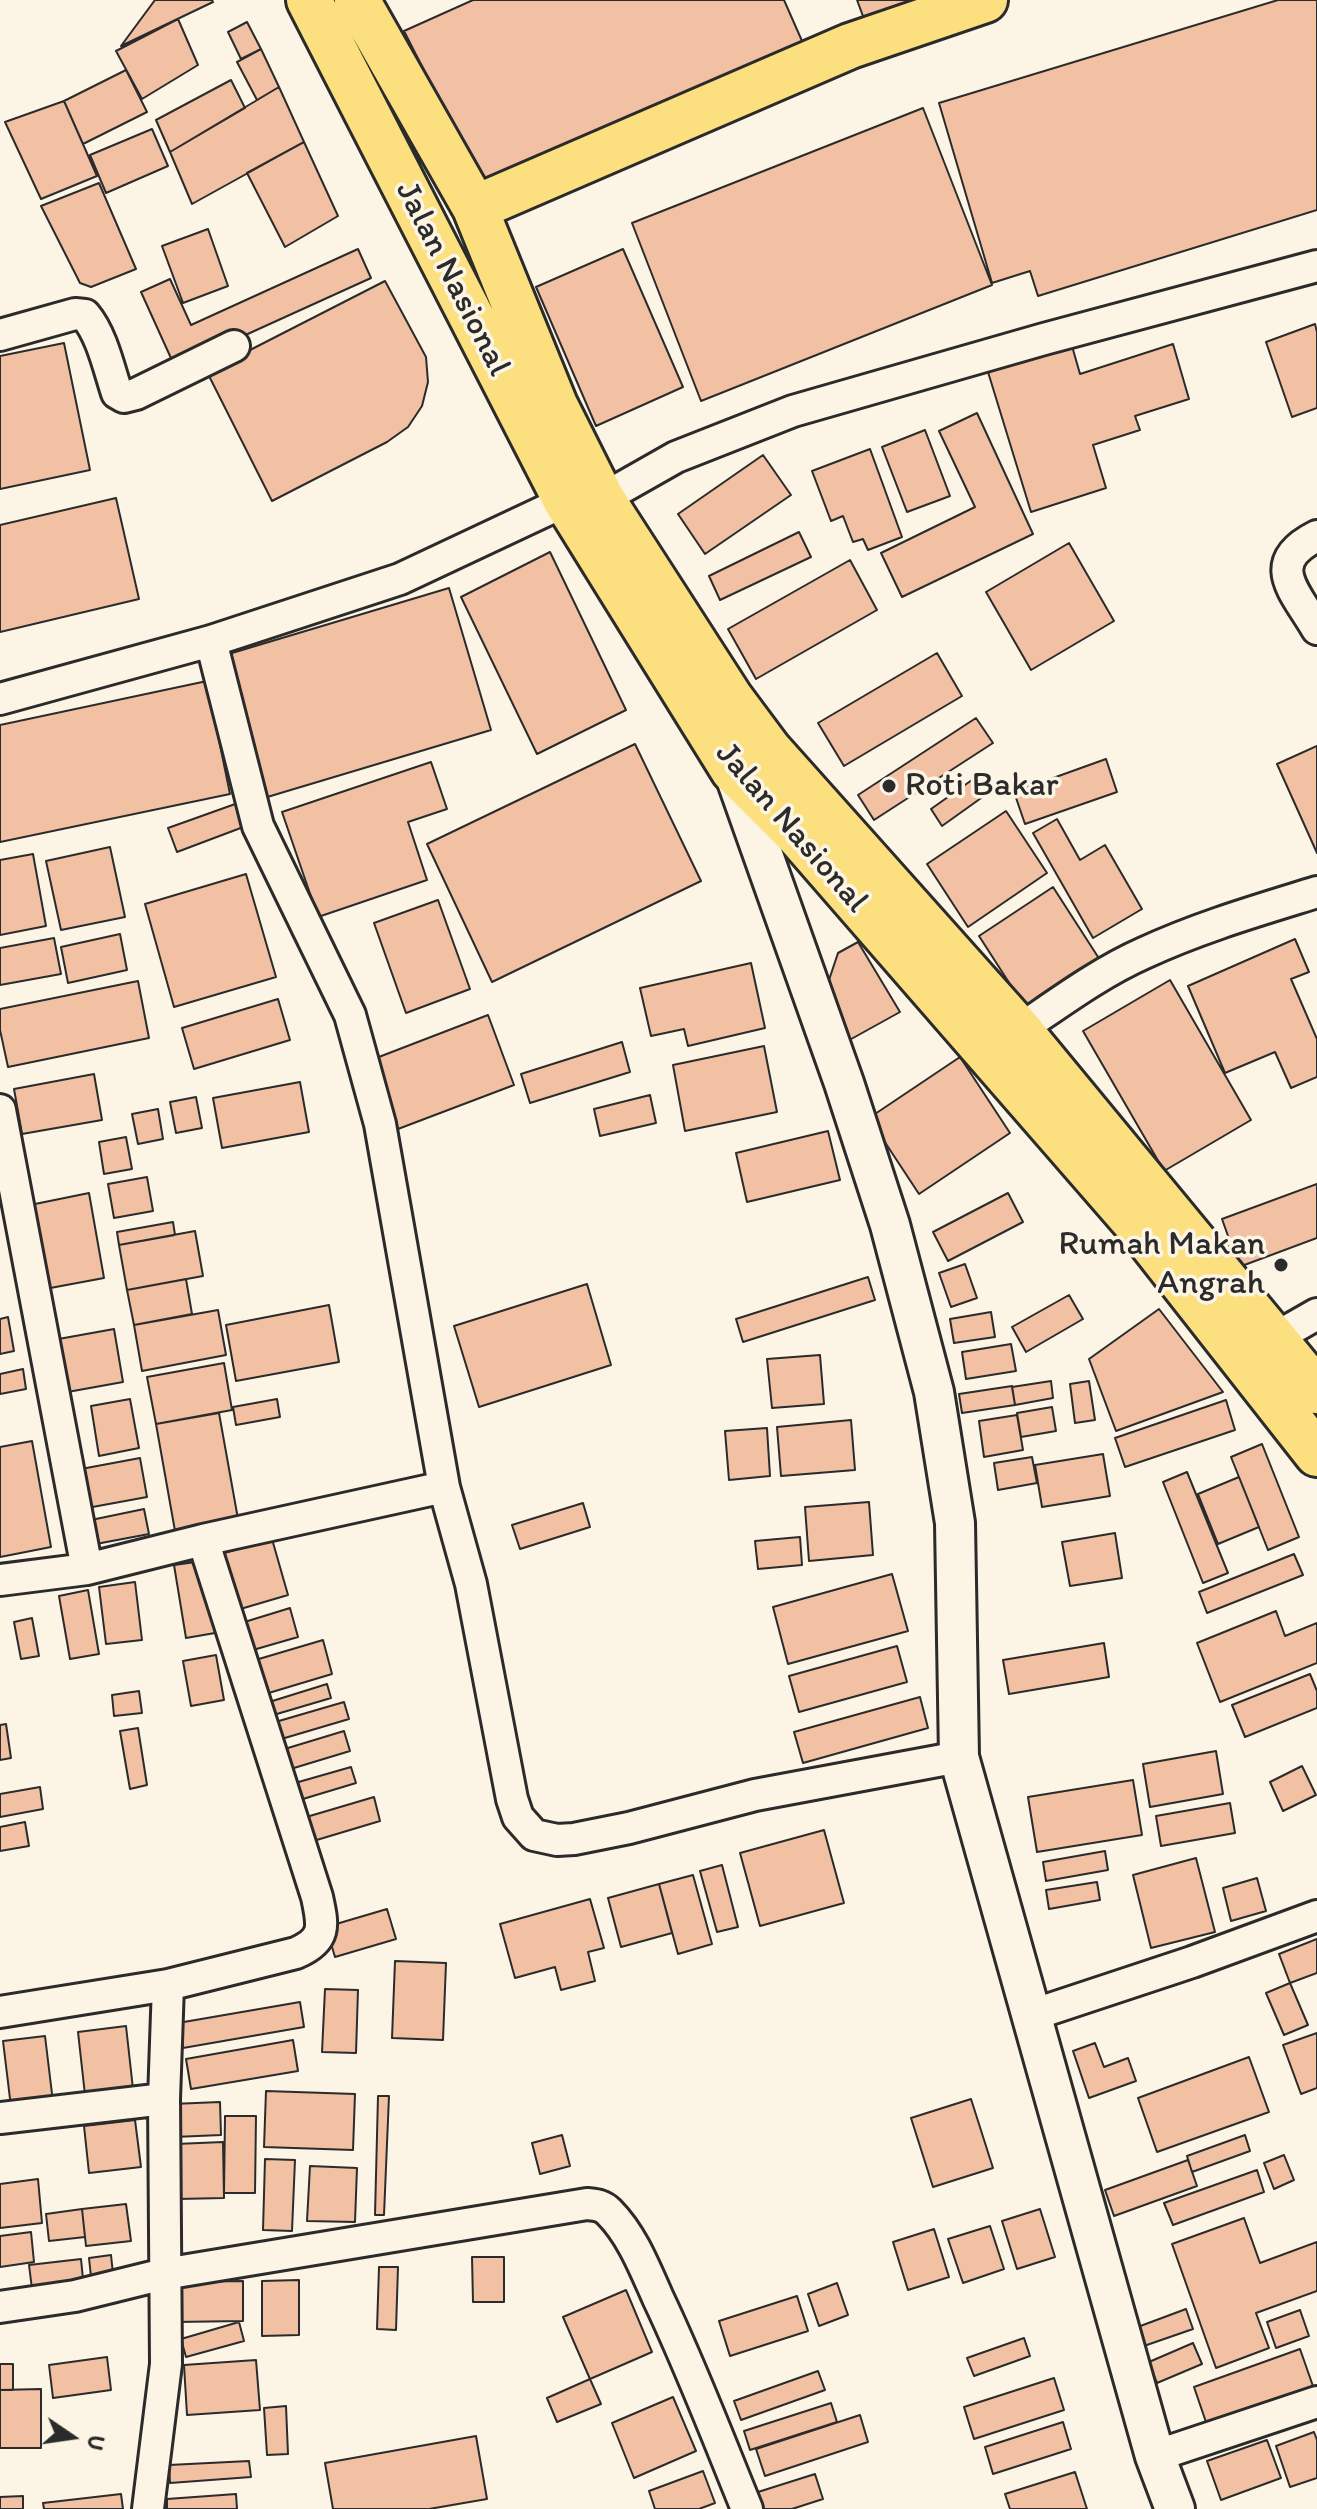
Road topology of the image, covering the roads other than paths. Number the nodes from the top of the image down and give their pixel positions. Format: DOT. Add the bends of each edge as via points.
graph roads {
  1 [pos="309,0"];
  2 [pos="357,0"];
  3 [pos="985,0"];
  4 [pos="475,208"];
  5 [pos="1317,266"];
  6 [pos="0,335"];
  7 [pos="234,346"];
  8 [pos="549,430"];
  9 [pos="584,500"];
  10 [pos="1317,536"];
  11 [pos="1317,629"];
  12 [pos="211,641"];
  13 [pos="0,699"];
  14 [pos="733,770"];
  15 [pos="1317,892"];
  16 [pos="1019,1030"];
  17 [pos="0,1110"];
  18 [pos="1317,1314"];
  19 [pos="1275,1338"];
  20 [pos="1317,1391"];
  21 [pos="1317,1454"];
  22 [pos="444,1487"];
  23 [pos="203,1540"];
  24 [pos="87,1569"];
  25 [pos="0,1580"];
  26 [pos="959,1757"];
  27 [pos="1317,1916"];
  28 [pos="168,1985"];
  29 [pos="0,2012"];
  30 [pos="1032,2015"];
  31 [pos="164,2099"];
  32 [pos="0,2118"];
  33 [pos="164,2274"];
  34 [pos="0,2307"];
  35 [pos="1317,2402"];
  36 [pos="1155,2456"];
  37 [pos="148,2509"];
  38 [pos="747,2509"];
  39 [pos="1175,2509"];
  1 -- 8 [label="highway, Jalan Nasional"];
  2 -- 4 [label="highway, Jalan Nasional"];
  3 -- 4 [label="highway" via="850,46"];
  4 -- 8 [label="highway, Jalan Nasional"];
  5 -- 9 [label="street" via="793,411"];
  6 -- 7 [label="street" via="85,315 117,393 124,397"];
  8 -- 9 [label="highway, Jalan Nasional"];
  9 -- 12 [label="street" via="400,579"];
  9 -- 14 [label="highway, Jalan Nasional"];
  9 -- 16 [label="highway, Jalan Nasional" via="769,750"];
  10 -- 11 [label="street" via="1295,549 1286,569"];
  12 -- 13 [label="street"];
  12 -- 22 [label="street" via="258,826 350,1015 380,1124"];
  14 -- 21 [label="highway, Jalan Nasional" via="799,836 1134,1221"];
  14 -- 26 [label="street" via="890,1225 934,1392 955,1523"];
  15 -- 16 [label="street" via="1142,953"];
  16 -- 19 [label="highway, Jalan Nasional"];
  17 -- 24 [label="street"];
  18 -- 19 [label="street"];
  19 -- 20 [label="highway, Jalan Nasional"];
  22 -- 23 [label="street"];
  22 -- 26 [label="street" via="471,1584 512,1799 518,1817 534,1835 574,1839 755,1795"];
  23 -- 24 [label="street"];
  23 -- 28 [label="street" via="322,1926 315,1943 296,1953"];
  24 -- 25 [label="street"];
  26 -- 30 [label="street"];
  27 -- 30 [label="street"];
  28 -- 29 [label="street"];
  28 -- 31 [label="street"];
  30 -- 36 [label="street"];
  31 -- 32 [label="street"];
  31 -- 33 [label="street"];
  33 -- 34 [label="street" via="75,2296"];
  33 -- 37 [label="street" via="166,2364"];
  33 -- 38 [label="street" via="599,2205 623,2228 641,2261"];
  35 -- 36 [label="street"];
  36 -- 39 [label="street"];
}
